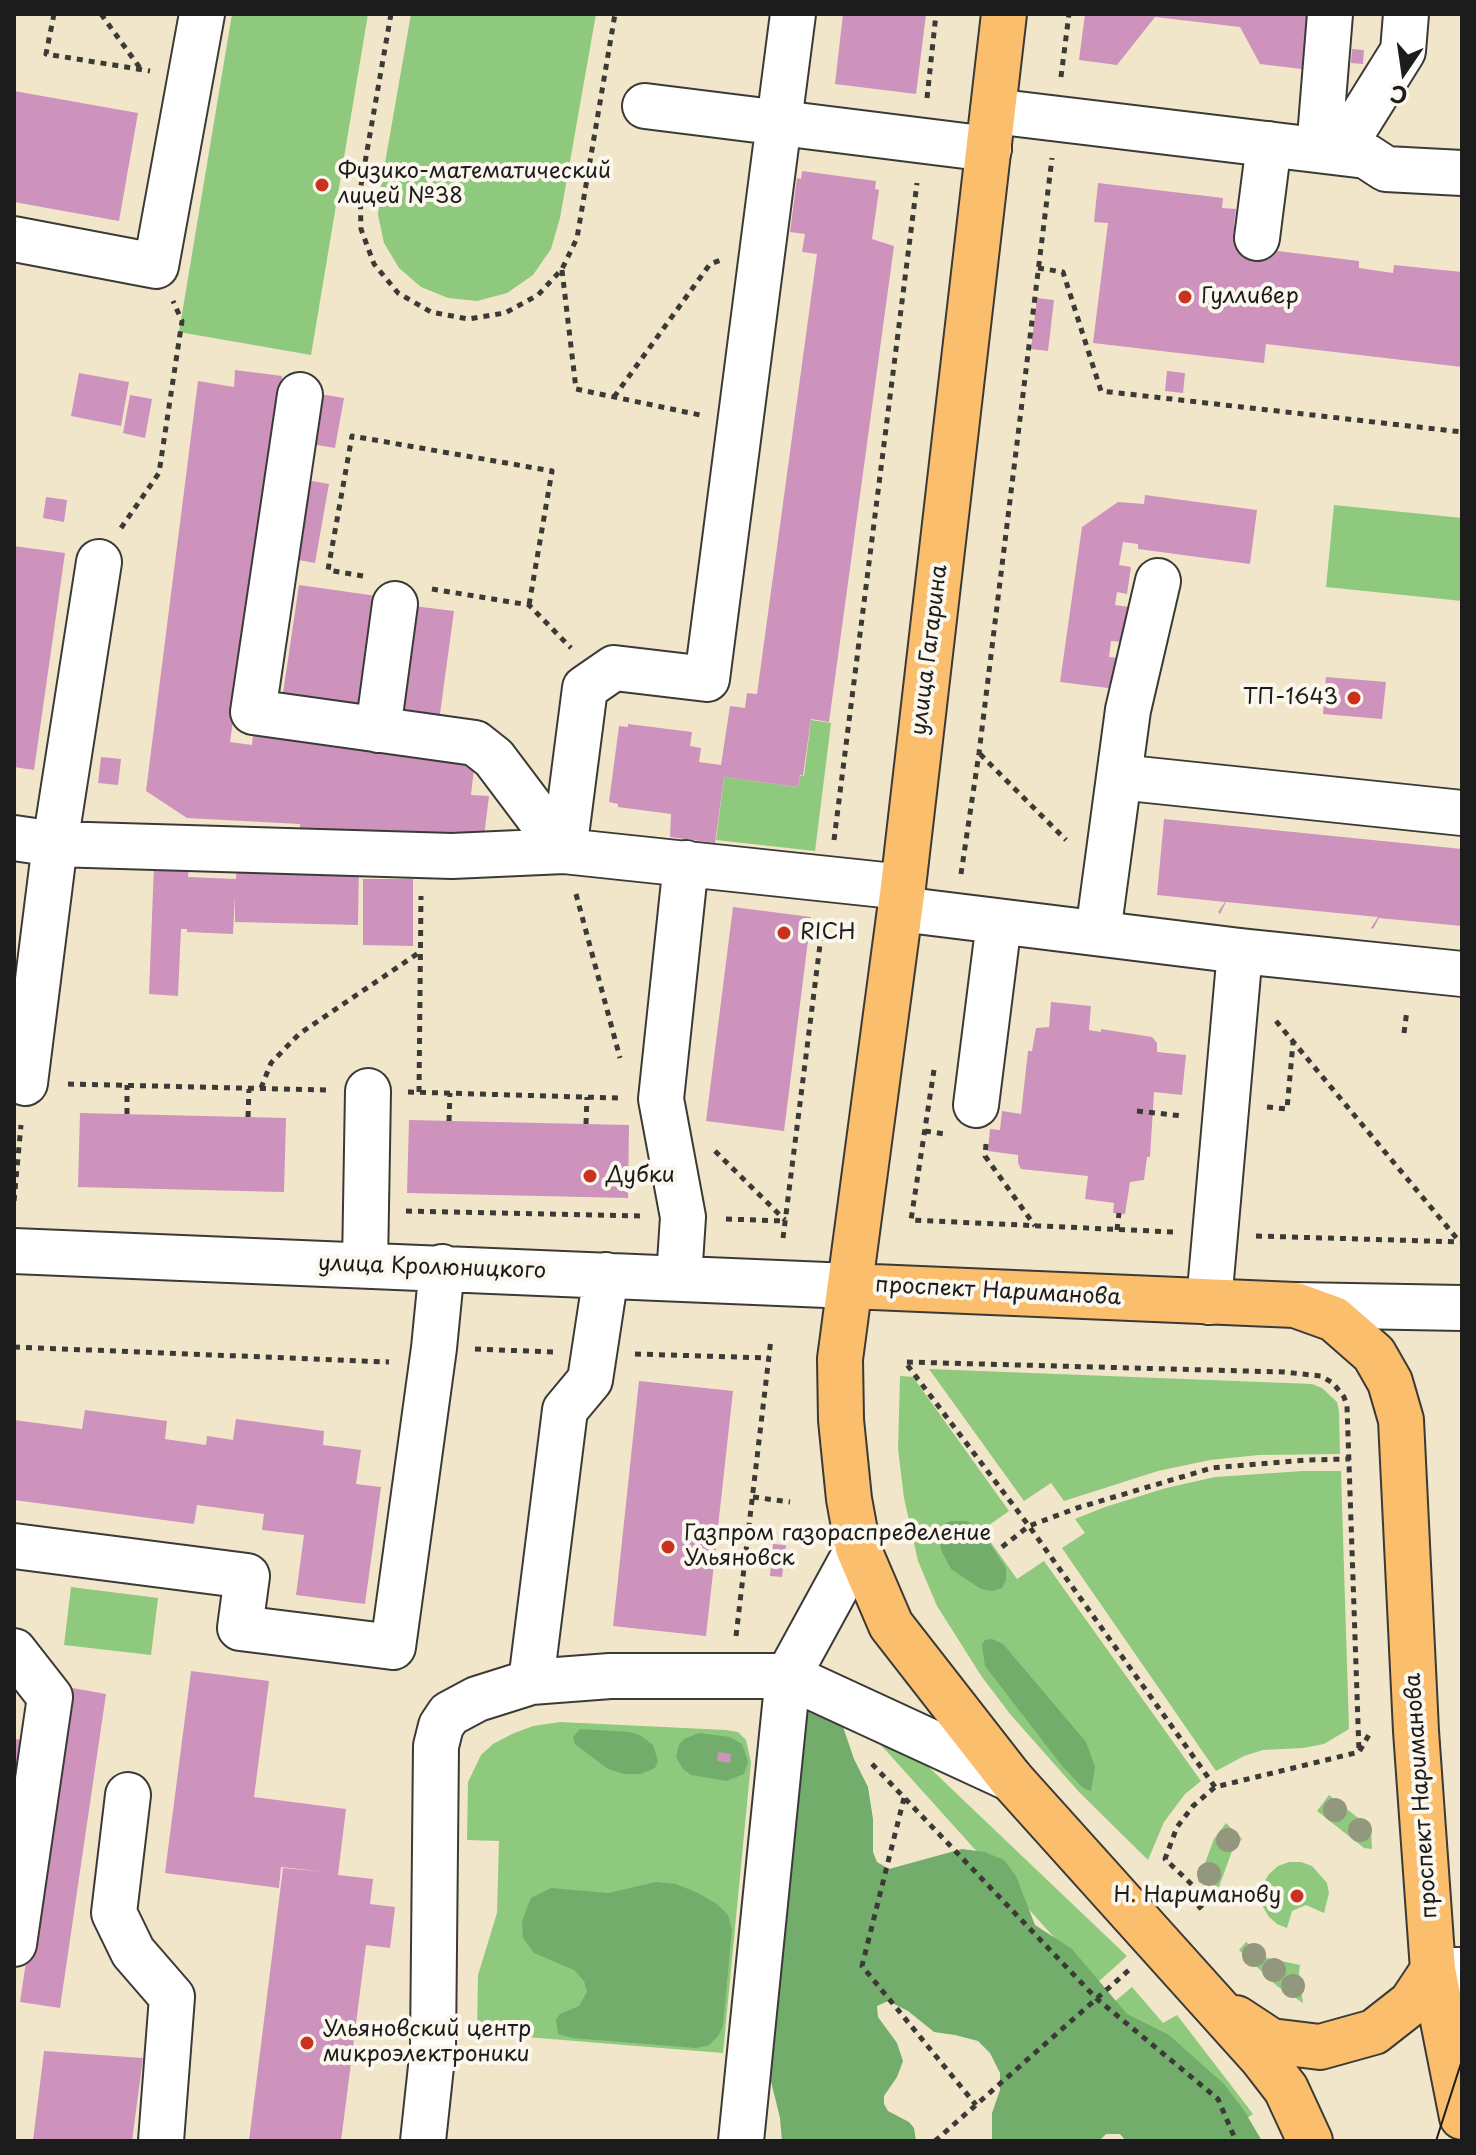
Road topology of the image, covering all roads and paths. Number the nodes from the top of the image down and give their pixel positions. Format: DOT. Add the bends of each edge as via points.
graph roads {
  1 [pos="54,14"];
  2 [pos="101,14"];
  3 [pos="202,14"];
  4 [pos="391,14"];
  5 [pos="615,14"];
  6 [pos="793,14"];
  7 [pos="936,14"];
  8 [pos="1004,14"];
  9 [pos="1069,14"];
  10 [pos="1330,14"];
  11 [pos="1406,14"];
  12 [pos="141,69"];
  13 [pos="190,77"];
  14 [pos="645,106"];
  15 [pos="1056,118"];
  16 [pos="778,123"];
  17 [pos="991,130"];
  18 [pos="922,141"];
  19 [pos="1269,144"];
  20 [pos="1329,151"];
  21 [pos="1462,173"];
  22 [pos="1257,238"];
  23 [pos="14,239"];
  24 [pos="763,244"];
  25 [pos="1038,268"];
  26 [pos="562,269"];
  27 [pos="182,321"];
  28 [pos="300,395"];
  29 [pos="614,397"];
  30 [pos="740,424"];
  31 [pos="1462,432"];
  32 [pos="99,562"];
  33 [pos="1158,581"];
  34 [pos="397,590"];
  35 [pos="529,605"];
  36 [pos="600,678"];
  37 [pos="378,730"];
  38 [pos="979,753"];
  39 [pos="1119,777"];
  40 [pos="1462,813"];
  41 [pos="34,841"];
  42 [pos="564,851"];
  43 [pos="421,855"];
  44 [pos="686,863"];
  45 [pos="829,879"];
  46 [pos="1105,879"];
  47 [pos="901,898"];
  48 [pos="955,917"];
  49 [pos="999,922"];
  50 [pos="1098,933"];
  51 [pos="1240,951"];
  52 [pos="420,952"];
  53 [pos="1462,974"];
  54 [pos="1236,1003"];
  55 [pos="936,1055"];
  56 [pos="25,1083"];
  57 [pos="127,1085"];
  58 [pos="261,1088"];
  59 [pos="249,1089"];
  60 [pos="368,1091"];
  61 [pos="419,1092"];
  62 [pos="450,1093"];
  63 [pos="587,1097"];
  64 [pos="646,1098"];
  65 [pos="1137,1111"];
  66 [pos="127,1114"];
  67 [pos="248,1117"];
  68 [pos="1193,1117"];
  69 [pos="449,1121"];
  70 [pos="981,1122"];
  71 [pos="586,1124"];
  72 [pos="706,1143"];
  73 [pos="17,1171"];
  74 [pos="14,1201"];
  75 [pos="1119,1213"];
  76 [pos="911,1220"];
  77 [pos="785,1221"];
  78 [pos="1035,1226"];
  79 [pos="1117,1230"];
  80 [pos="783,1238"];
  81 [pos="1462,1242"];
  82 [pos="14,1251"];
  83 [pos="365,1265"];
  84 [pos="442,1267"];
  85 [pos="606,1275"];
  86 [pos="679,1278"];
  87 [pos="850,1286"];
  88 [pos="1209,1302"];
  89 [pos="1295,1305"];
  90 [pos="1462,1308"];
  91 [pos="771,1339"];
  92 [pos="14,1347"];
  93 [pos="395,1362"];
  94 [pos="1350,1459"];
  95 [pos="753,1497"];
  96 [pos="790,1502"];
  97 [pos="1029,1526"];
  98 [pos="14,1546"];
  99 [pos="1002,1547"];
  100 [pos="858,1548"];
  101 [pos="14,1651"];
  102 [pos="788,1676"];
  103 [pos="732,1677"];
  104 [pos="531,1682"];
  105 [pos="1370,1733"];
  106 [pos="1359,1752"];
  107 [pos="862,1753"];
  108 [pos="1011,1779"];
  109 [pos="1215,1787"];
  110 [pos="128,1795"];
  111 [pos="904,1797"];
  112 [pos="1198,1909"];
  113 [pos="14,1944"];
  114 [pos="1136,1964"];
  115 [pos="1448,1970"];
  116 [pos="1097,1999"];
  117 [pos="1210,2002"];
  118 [pos="976,2105"];
  119 [pos="1461,2109"];
  120 [pos="161,2141"];
  121 [pos="423,2141"];
  122 [pos="741,2141"];
  123 [pos="935,2141"];
  124 [pos="1236,2141"];
  125 [pos="1310,2141"];
  1 -- 12 [label="path" via="46,54"];
  2 -- 12 [label="path"];
  3 -- 13 [label="street"];
  4 -- 26 [label="path" via="360,191 361,229 374,264 398,293 431,312 468,319 505,313 538,295"];
  5 -- 26 [label="path" via="577,238"];
  6 -- 16 [label="street"];
  7 -- 18 [label="path"];
  8 -- 17 [label="main road, улица Гагарина"];
  9 -- 15 [label="path"];
  10 -- 20 [label="street"];
  11 -- 20 [label="street" via="1403,51"];
  12 -- 13 [label="path"];
  13 -- 23 [label="street" via="156,266"];
  14 -- 16 [label="street"];
  15 -- 17 [label="street"];
  15 -- 19 [label="street"];
  15 -- 25 [label="path"];
  16 -- 18 [label="street"];
  16 -- 24 [label="street"];
  17 -- 18 [label="street"];
  17 -- 47 [label="main road, улица Гагарина"];
  18 -- 45 [label="path"];
  19 -- 20 [label="street"];
  19 -- 22 [label="street"];
  20 -- 21 [label="street" via="1366,156 1386,169"];
  24 -- 29 [label="path" via="710,264"];
  24 -- 30 [label="street"];
  25 -- 31 [label="path" via="1063,272 1101,391"];
  25 -- 38 [label="path"];
  26 -- 29 [label="path" via="576,389"];
  27 -- 32 [label="path" via="159,473"];
  28 -- 37 [label="street" via="253,712"];
  29 -- 30 [label="path"];
  30 -- 36 [label="street" via="707,679 614,668"];
  32 -- 41 [label="street"];
  33 -- 39 [label="street" via="1128,710"];
  34 -- 35 [label="path"];
  34 -- 35 [label="path" via="328,570 352,436 552,471"];
  34 -- 37 [label="street"];
  35 -- 36 [label="path"];
  36 -- 42 [label="street" via="585,688"];
  37 -- 42 [label="street" via="475,743 494,758"];
  38 -- 46 [label="path"];
  38 -- 48 [label="path"];
  39 -- 40 [label="street"];
  39 -- 46 [label="street"];
  41 -- 43 [label="street"];
  41 -- 56 [label="street"];
  42 -- 43 [label="street"];
  42 -- 44 [label="street"];
  42 -- 64 [label="path"];
  43 -- 52 [label="path"];
  44 -- 45 [label="street"];
  44 -- 64 [label="street"];
  45 -- 47 [label="street"];
  45 -- 77 [label="path"];
  46 -- 50 [label="street"];
  47 -- 48 [label="street"];
  47 -- 87 [label="main road, улица Гагарина"];
  48 -- 49 [label="street"];
  49 -- 50 [label="street"];
  49 -- 70 [label="street"];
  50 -- 51 [label="street"];
  51 -- 53 [label="street"];
  51 -- 54 [label="street"];
  52 -- 58 [label="path" via="299,1034 271,1063"];
  52 -- 61 [label="path"];
  54 -- 81 [label="path" via="1265,1007"];
  54 -- 88 [label="street"];
  55 -- 76 [label="path"];
  56 -- 57 [label="path"];
  57 -- 59 [label="path"];
  57 -- 66 [label="path"];
  58 -- 59 [label="path"];
  58 -- 60 [label="path"];
  59 -- 67 [label="path"];
  60 -- 61 [label="path"];
  60 -- 83 [label="street"];
  61 -- 62 [label="path"];
  62 -- 63 [label="path"];
  62 -- 69 [label="path"];
  63 -- 64 [label="path"];
  63 -- 71 [label="path"];
  64 -- 86 [label="street" via="683,1217"];
  65 -- 68 [label="path"];
  70 -- 78 [label="path" via="985,1156"];
  72 -- 77 [label="path"];
  73 -- 74 [label="path"];
  75 -- 79 [label="path"];
  77 -- 80 [label="path"];
  82 -- 83 [label="street, улица Кролюницкого"];
  83 -- 84 [label="street, улица Кролюницкого"];
  84 -- 85 [label="street, улица Кролюницкого"];
  84 -- 98 [label="street" via="393,1647 240,1628 247,1576"];
  85 -- 86 [label="street, улица Кролюницкого"];
  85 -- 104 [label="street" via="590,1380 565,1410"];
  86 -- 87 [label="street, улица Кролюницкого"];
  87 -- 88 [label="main road, проспект Нариманова"];
  87 -- 100 [label="main road, проспект Нариманова" via="839,1390"];
  88 -- 89 [label="main road, проспект Нариманова"];
  89 -- 90 [label="street"];
  89 -- 115 [label="main road, проспект Нариманова" via="1334,1319 1374,1354 1390,1382 1401,1420 1416,1731"];
  91 -- 95 [label="path"];
  92 -- 93 [label="path"];
  94 -- 97 [label="path" via="1212,1468"];
  94 -- 97 [label="path" via="1347,1406 1340,1391 1321,1376 905,1362"];
  94 -- 106 [label="path"];
  95 -- 96 [label="path"];
  95 -- 103 [label="path"];
  97 -- 99 [label="path"];
  97 -- 109 [label="path"];
  100 -- 102 [label="street"];
  100 -- 108 [label="main road, проспект Нариманова" via="891,1625"];
  101 -- 113 [label="street" via="50,1697"];
  102 -- 103 [label="street"];
  102 -- 108 [label="street"];
  102 -- 122 [label="street"];
  103 -- 104 [label="street" via="610,1676"];
  104 -- 121 [label="street" via="449,1714 436,1746 433,2048"];
  105 -- 106 [label="path"];
  106 -- 109 [label="path"];
  107 -- 111 [label="path"];
  108 -- 117 [label="main road, проспект Нариманова"];
  109 -- 112 [label="path" via="1177,1827 1165,1859 1208,1900"];
  110 -- 120 [label="street" via="114,1913 133,1952 172,1997"];
  111 -- 116 [label="path"];
  111 -- 118 [label="path" via="862,1966"];
  114 -- 116 [label="path"];
  115 -- 117 [label="main road" via="1374,2032 1320,2047 1271,2041"];
  115 -- 119 [label="main road, проспект Нариманова"];
  116 -- 118 [label="path"];
  116 -- 124 [label="path" via="1218,2099"];
  117 -- 125 [label="main road, проспект Нариманова" via="1286,2089"];
  118 -- 123 [label="path"];
}
